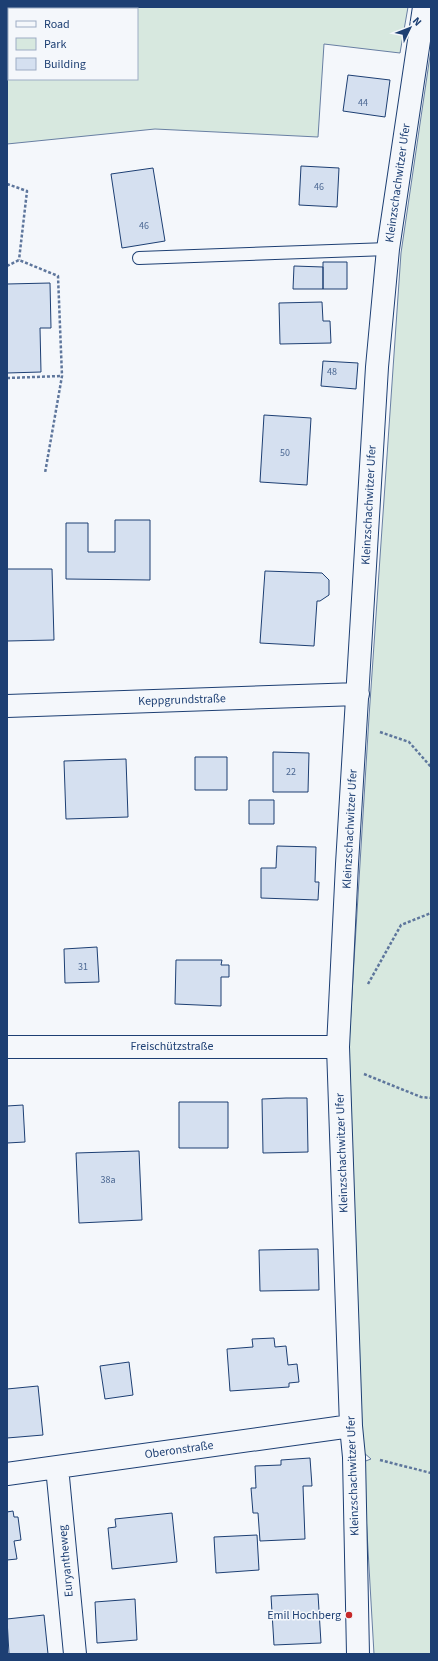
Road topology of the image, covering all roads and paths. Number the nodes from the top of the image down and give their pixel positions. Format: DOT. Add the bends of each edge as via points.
graph roads {
  1 [pos="424,7"];
  2 [pos="7,184"];
  3 [pos="388,249"];
  4 [pos="139,258"];
  5 [pos="19,260"];
  6 [pos="7,266"];
  7 [pos="62,376"];
  8 [pos="7,378"];
  9 [pos="45,473"];
  10 [pos="358,694"];
  11 [pos="7,706"];
  12 [pos="356,723"];
  13 [pos="431,767"];
  14 [pos="431,913"];
  15 [pos="366,987"];
  16 [pos="7,1047"];
  17 [pos="338,1047"];
  18 [pos="339,1069"];
  19 [pos="431,1098"];
  20 [pos="351,1426"];
  21 [pos="354,1457"];
  22 [pos="57,1467"];
  23 [pos="431,1473"];
  24 [pos="7,1474"];
  25 [pos="75,1654"];
  26 [pos="358,1654"];
  1 -- 3 [label="street, Kleinzschachwitzer Ufer"];
  2 -- 5 [label="path" via="27,191"];
  3 -- 4 [label="lane"];
  3 -- 10 [label="street, Kleinzschachwitzer Ufer" via="378,367"];
  5 -- 6 [label="path"];
  5 -- 7 [label="path" via="58,276"];
  7 -- 8 [label="path"];
  7 -- 9 [label="path"];
  10 -- 11 [label="street, Keppgrundstraße"];
  10 -- 12 [label="street, Kleinzschachwitzer Ufer"];
  12 -- 13 [label="path" via="409,742"];
  12 -- 17 [label="street, Kleinzschachwitzer Ufer"];
  14 -- 15 [label="path" via="401,925"];
  16 -- 17 [label="street, Freischützstraße"];
  17 -- 18 [label="street, Kleinzschachwitzer Ufer"];
  18 -- 19 [label="path" via="360,1073 421,1097"];
  18 -- 20 [label="street, Kleinzschachwitzer Ufer"];
  20 -- 21 [label="street, Kleinzschachwitzer Ufer"];
  20 -- 22 [label="street, Oberonstraße"];
  21 -- 23 [label="path" via="386,1461"];
  21 -- 26 [label="street, Kleinzschachwitzer Ufer"];
  22 -- 24 [label="street, Oberonstraße"];
  22 -- 25 [label="street, Euryantheweg"];
}
